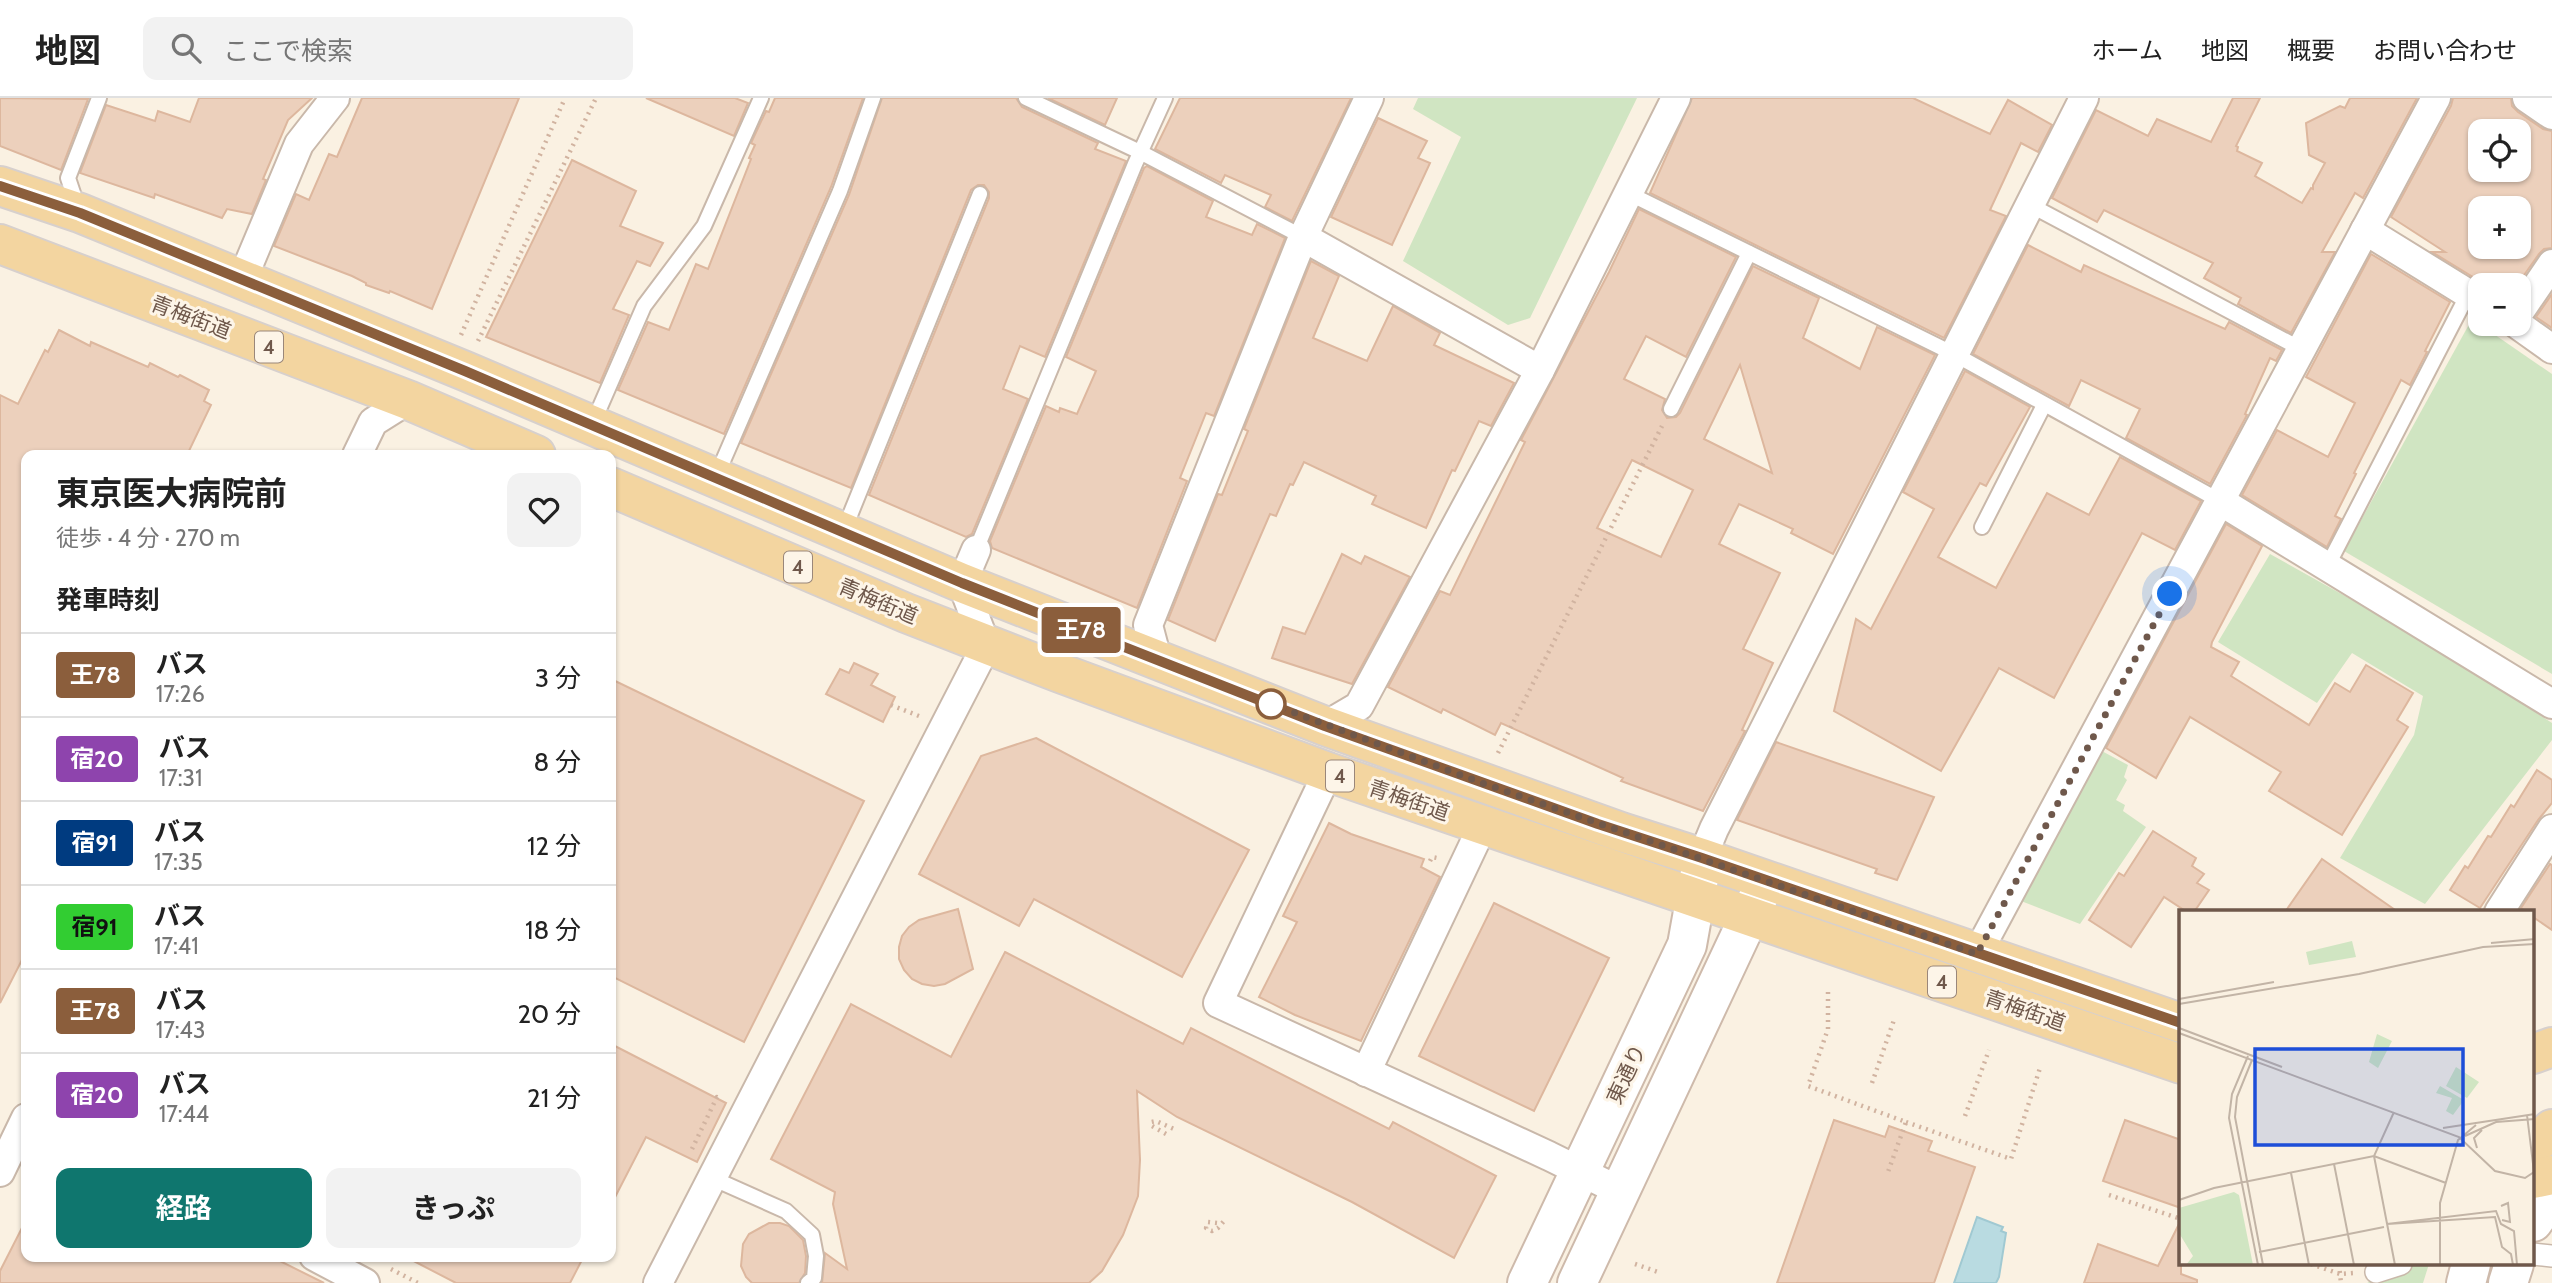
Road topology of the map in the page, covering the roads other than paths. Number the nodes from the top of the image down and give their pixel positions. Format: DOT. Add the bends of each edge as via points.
graph roads {
  1 [pos="99,98"];
  2 [pos="335,98"];
  3 [pos="761,98"];
  4 [pos="873,98"];
  5 [pos="1026,98"];
  6 [pos="1165,98"];
  7 [pos="1369,98"];
  8 [pos="1676,98"];
  9 [pos="2084,98"];
  10 [pos="2436,98"];
  11 [pos="2527,98"];
  12 [pos="2552,115"];
  13 [pos="1140,152"];
  14 [pos="0,186"];
  15 [pos="1628,193"];
  16 [pos="980,194"];
  17 [pos="2030,205"];
  18 [pos="80,213"];
  19 [pos="2365,230"];
  20 [pos="1303,237"];
  21 [pos="0,244"];
  22 [pos="1749,253"];
  23 [pos="2552,264"];
  24 [pos="242,280"];
  25 [pos="2468,293"];
  26 [pos="2531,295"];
  27 [pos="2468,308"];
  28 [pos="2531,334"];
  29 [pos="2301,349"];
  30 [pos="2552,349"];
  31 [pos="1954,354"];
  32 [pos="1539,370"];
  33 [pos="408,400"];
  34 [pos="2044,405"];
  35 [pos="1671,410"];
  36 [pos="593,425"];
  37 [pos="359,450"];
  38 [pos="524,450"];
  39 [pos="716,477"];
  40 [pos="616,489"];
  41 [pos="2220,501"];
  42 [pos="1982,527"];
  43 [pos="843,531"];
  44 [pos="2328,565"];
  45 [pos="969,567"];
  46 [pos="986,646"];
  47 [pos="1157,659"];
  48 [pos="2552,704"];
  49 [pos="1325,726"];
  50 [pos="1328,772"];
  51 [pos="1483,825"];
  52 [pos="2552,829"];
  53 [pos="1708,844"];
  54 [pos="1766,880"];
  55 [pos="1697,897"];
  56 [pos="1819,900"];
  57 [pos="2500,910"];
  58 [pos="1749,916"];
  59 [pos="1977,954"];
  60 [pos="2179,1022"];
  61 [pos="2552,1046"];
  62 [pos="2534,1054"];
  63 [pos="2179,1063"];
  64 [pos="1366,1072"];
  65 [pos="21,1128"];
  66 [pos="2552,1129"];
  67 [pos="2534,1147"];
  68 [pos="2534,1149"];
  69 [pos="2552,1158"];
  70 [pos="0,1172"];
  71 [pos="1580,1172"];
  72 [pos="712,1178"];
  73 [pos="1620,1191"];
  74 [pos="2534,1254"];
  75 [pos="2552,1256"];
  76 [pos="325,1262"];
  77 [pos="2395,1266"];
  78 [pos="2470,1266"];
  79 [pos="2513,1266"];
  80 [pos="2376,1272"];
  81 [pos="365,1283"];
  82 [pos="658,1283"];
  83 [pos="808,1283"];
  84 [pos="1527,1283"];
  85 [pos="1577,1283"];
  86 [pos="2466,1283"];
  87 [pos="2508,1283"];
  1 -- 18 [label="lane" via="68,178"];
  2 -- 24 [label="street" via="299,144"];
  3 -- 36 [label="lane" via="704,226 644,306"];
  4 -- 39 [label="lane" via="840,191"];
  5 -- 13 [label="lane"];
  6 -- 13 [label="lane"];
  7 -- 20 [label="street"];
  8 -- 15 [label="street"];
  9 -- 17 [label="street"];
  10 -- 19 [label="street"];
  11 -- 12 [label="street"];
  13 -- 20 [label="lane"];
  13 -- 45 [label="lane"];
  14 -- 18 [label="main road, 青梅街道 / 4"];
  15 -- 22 [label="lane"];
  15 -- 32 [label="street"];
  16 -- 43 [label="lane"];
  17 -- 29 [label="lane"];
  17 -- 31 [label="street"];
  18 -- 24 [label="main road, 青梅街道 / 4"];
  19 -- 25 [label="street"];
  19 -- 29 [label="street"];
  20 -- 32 [label="street"];
  20 -- 47 [label="street" via="1148,625"];
  21 -- 33 [label="main road, 青梅街道 / 4"];
  22 -- 31 [label="lane"];
  22 -- 35 [label="lane"];
  23 -- 26 [label="street"];
  24 -- 36 [label="main road, 青梅街道 / 4" via="462,354"];
  27 -- 44 [label="lane"];
  28 -- 30 [label="street"];
  29 -- 41 [label="street"];
  31 -- 34 [label="lane"];
  31 -- 53 [label="street"];
  32 -- 49 [label="street" via="1359,706"];
  33 -- 37 [label="street" via="373,422"];
  33 -- 38 [label="main road, 青梅街道 / 4"];
  34 -- 41 [label="lane"];
  34 -- 42 [label="lane"];
  36 -- 39 [label="main road, 青梅街道 / 4"];
  39 -- 43 [label="main road, 青梅街道 / 4"];
  40 -- 46 [label="main road, 青梅街道 / 4"];
  41 -- 44 [label="street"];
  41 -- 59 [label="street"];
  43 -- 45 [label="main road, 青梅街道 / 4"];
  44 -- 48 [label="street"];
  45 -- 46 [label="street"];
  45 -- 47 [label="main road, 青梅街道 / 4"];
  46 -- 50 [label="main road, 青梅街道 / 4"];
  46 -- 72 [label="street"];
  47 -- 49 [label="main road, 青梅街道 / 4"];
  49 -- 53 [label="main road, 青梅街道 / 4" via="1482,783"];
  50 -- 51 [label="main road, 青梅街道 / 4"];
  50 -- 64 [label="street" via="1218,1003"];
  51 -- 55 [label="main road, 青梅街道 / 4"];
  51 -- 64 [label="street"];
  52 -- 57 [label="street"];
  53 -- 54 [label="main road, 青梅街道 / 4"];
  53 -- 55 [label="main road, 東通り"];
  53 -- 56 [label="street" via="1715,842 1725,857"];
  54 -- 56 [label="main road, 青梅街道 / 4"];
  54 -- 58 [label="main road, 東通り"];
  55 -- 58 [label="main road, 青梅街道 / 4"];
  55 -- 71 [label="main road, 東通り" via="1687,945"];
  56 -- 59 [label="main road, 青梅街道 / 4"];
  58 -- 63 [label="main road, 青梅街道 / 4"];
  58 -- 73 [label="main road, 東通り"];
  59 -- 60 [label="main road, 青梅街道 / 4"];
  61 -- 62 [label="main road"];
  64 -- 71 [label="street"];
  65 -- 70 [label="street"];
  66 -- 67 [label="main road"];
  68 -- 69 [label="main road"];
  71 -- 73 [label="street"];
  71 -- 84 [label="main road, 東通り"];
  72 -- 82 [label="street"];
  72 -- 83 [label="lane" via="786,1211 812,1235 816,1256 814,1278"];
  73 -- 85 [label="main road, 東通り"];
  74 -- 75 [label="street"];
  76 -- 81 [label="street"];
  77 -- 80 [label="street"];
  78 -- 86 [label="main road"];
  79 -- 87 [label="main road"];
}
